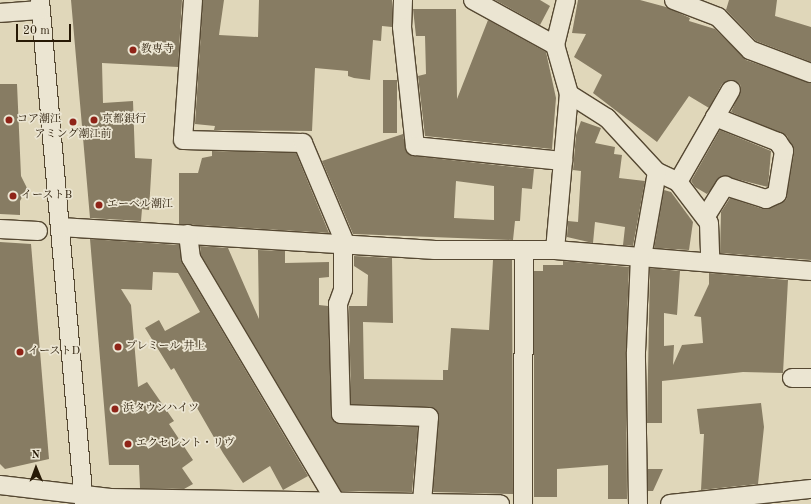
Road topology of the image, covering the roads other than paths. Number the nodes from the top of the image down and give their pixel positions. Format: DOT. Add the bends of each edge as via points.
graph roads {
  1 [pos="193,0"];
  2 [pos="403,0"];
  3 [pos="473,0"];
  4 [pos="566,0"];
  5 [pos="674,0"];
  6 [pos="40,5"];
  7 [pos="0,13"];
  8 [pos="555,45"];
  9 [pos="811,73"];
  10 [pos="731,90"];
  11 [pos="569,94"];
  12 [pos="715,117"];
  13 [pos="563,161"];
  14 [pos="657,172"];
  15 [pos="678,182"];
  16 [pos="706,216"];
  17 [pos="60,227"];
  18 [pos="0,229"];
  19 [pos="38,231"];
  20 [pos="188,234"];
  21 [pos="344,243"];
  22 [pos="524,250"];
  23 [pos="555,250"];
  24 [pos="641,257"];
  25 [pos="710,261"];
  26 [pos="811,271"];
  27 [pos="792,378"];
  28 [pos="811,378"];
  29 [pos="0,485"];
  30 [pos="811,489"];
  31 [pos="84,499"];
  32 [pos="112,501"];
  33 [pos="335,501"];
  34 [pos="232,502"];
  35 [pos="383,503"];
  36 [pos="422,503"];
  37 [pos="500,504"];
  38 [pos="523,504"];
  39 [pos="638,504"];
  40 [pos="670,504"];
  1 -- 21 [label="street" via="182,140 303,144"];
  2 -- 13 [label="street" via="402,27 415,146"];
  3 -- 8 [label="street"];
  4 -- 8 [label="street"];
  5 -- 9 [label="street" via="718,17 750,50"];
  6 -- 7 [label="street"];
  6 -- 17 [label="street"];
  8 -- 11 [label="street"];
  10 -- 12 [label="street"];
  11 -- 13 [label="street"];
  11 -- 14 [label="street" via="607,118"];
  12 -- 15 [label="street"];
  12 -- 16 [label="street" via="778,142 784,151 777,194 766,199 725,186"];
  13 -- 23 [label="street"];
  14 -- 15 [label="street"];
  14 -- 24 [label="street"];
  15 -- 16 [label="street"];
  16 -- 25 [label="street" via="711,234"];
  17 -- 20 [label="street"];
  17 -- 31 [label="street"];
  18 -- 19 [label="street"];
  20 -- 21 [label="street"];
  20 -- 33 [label="street" via="191,258"];
  21 -- 22 [label="street" via="435,250"];
  21 -- 36 [label="street" via="343,290 338,304 341,414 429,417"];
  22 -- 23 [label="street"];
  22 -- 38 [label="street"];
  23 -- 24 [label="street"];
  24 -- 25 [label="street"];
  24 -- 39 [label="street" via="636,352"];
  25 -- 26 [label="street"];
  27 -- 28 [label="street"];
  29 -- 31 [label="street"];
  30 -- 40 [label="street"];
  31 -- 32 [label="street"];
  32 -- 34 [label="street"];
  33 -- 34 [label="street"];
  33 -- 35 [label="street"];
  35 -- 36 [label="street"];
  36 -- 37 [label="street"];
}
